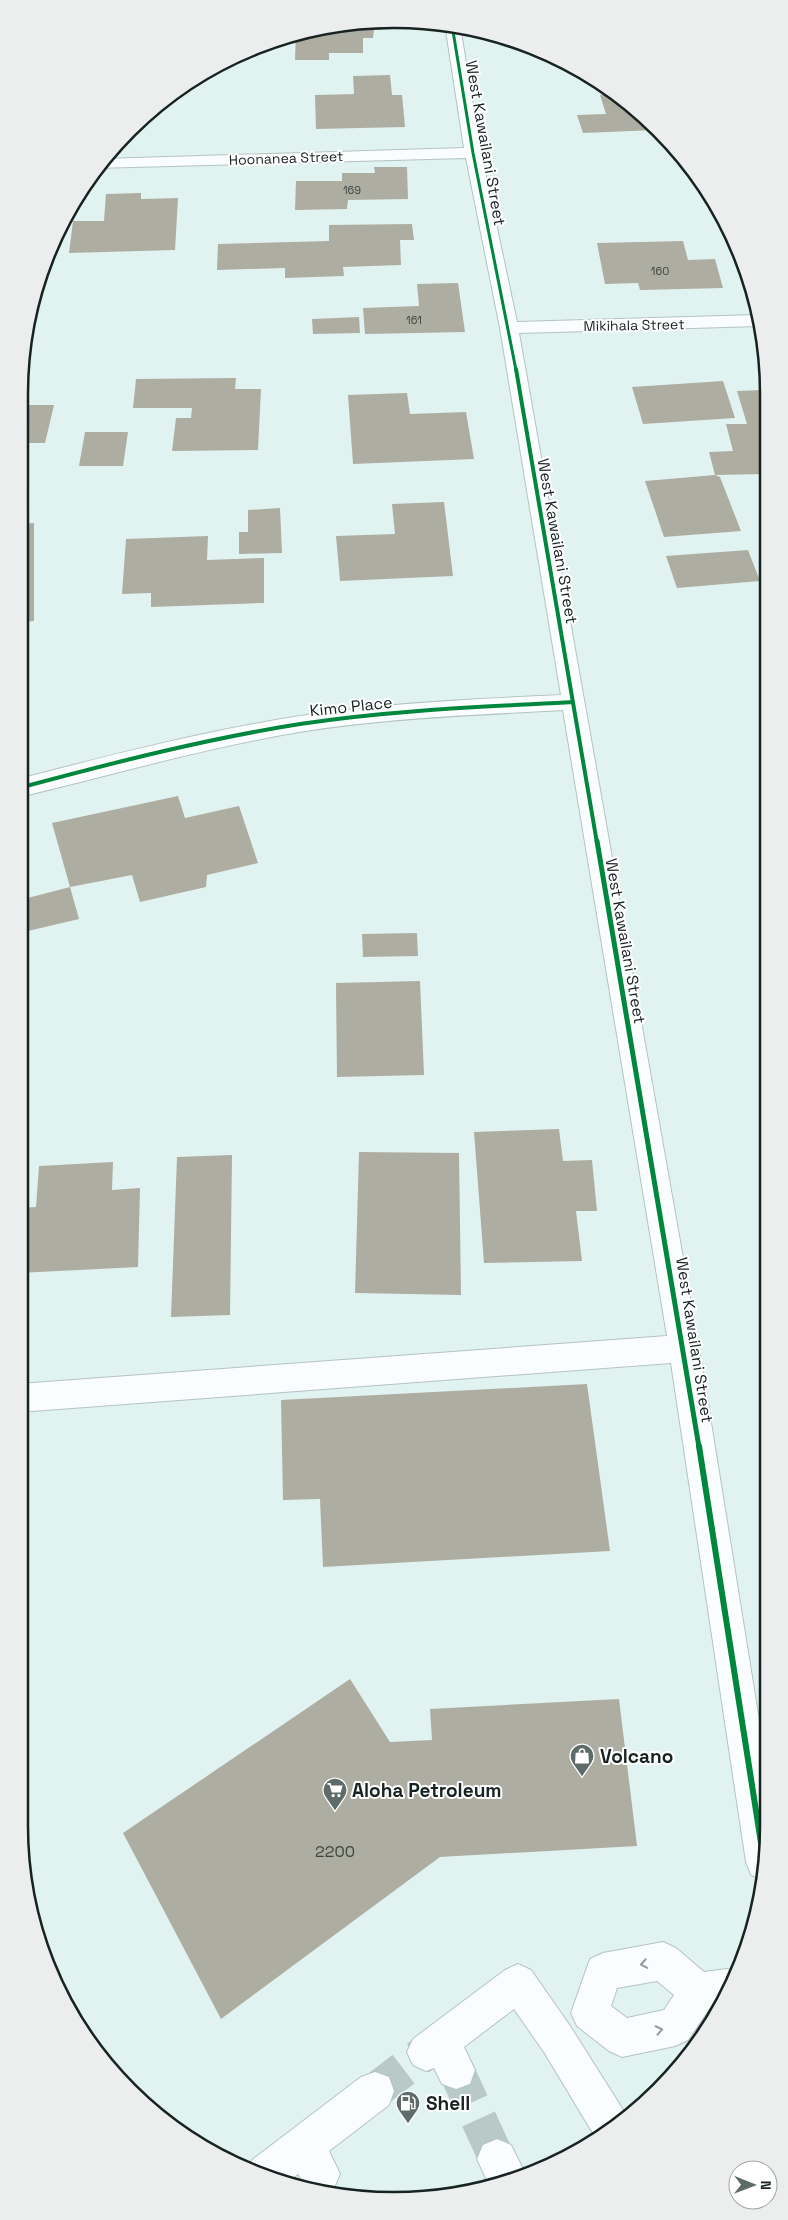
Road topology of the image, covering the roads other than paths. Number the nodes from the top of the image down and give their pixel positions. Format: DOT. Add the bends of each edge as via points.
graph roads {
  1 [pos="453,33"];
  2 [pos="473,153"];
  3 [pos="109,164"];
  4 [pos="753,321"];
  5 [pos="509,328"];
  6 [pos="573,702"];
  7 [pos="28,786"];
  8 [pos="684,1348"];
  9 [pos="28,1397"];
  10 [pos="760,1836"];
  11 [pos="712,1990"];
  12 [pos="590,2013"];
  13 [pos="557,2039"];
  14 [pos="441,2054"];
  15 [pos="375,2091"];
  16 [pos="609,2123"];
  17 [pos="273,2172"];
  1 -- 2 [label="street, West Kawailani Street"];
  2 -- 3 [label="street, Hoonanea Street"];
  2 -- 5 [label="street, West Kawailani Street"];
  4 -- 5 [label="street, Mikihala Street"];
  5 -- 6 [label="street, West Kawailani Street"];
  6 -- 7 [label="street, Kimo Place" via="414,711 301,724 208,742"];
  6 -- 8 [label="street, West Kawailani Street"];
  8 -- 9 [label="street"];
  8 -- 10 [label="street, West Kawailani Street"];
  12 -- 11 [label="street, one-way" via="622,2038 675,2027"];
  11 -- 12 [label="street, one-way" via="664,1961 603,1972"];
  12 -- 13 [label="street"];
  13 -- 14 [label="street" via="518,1983"];
  13 -- 16 [label="street"];
  15 -- 17 [label="street" via="312,2160"];
}
